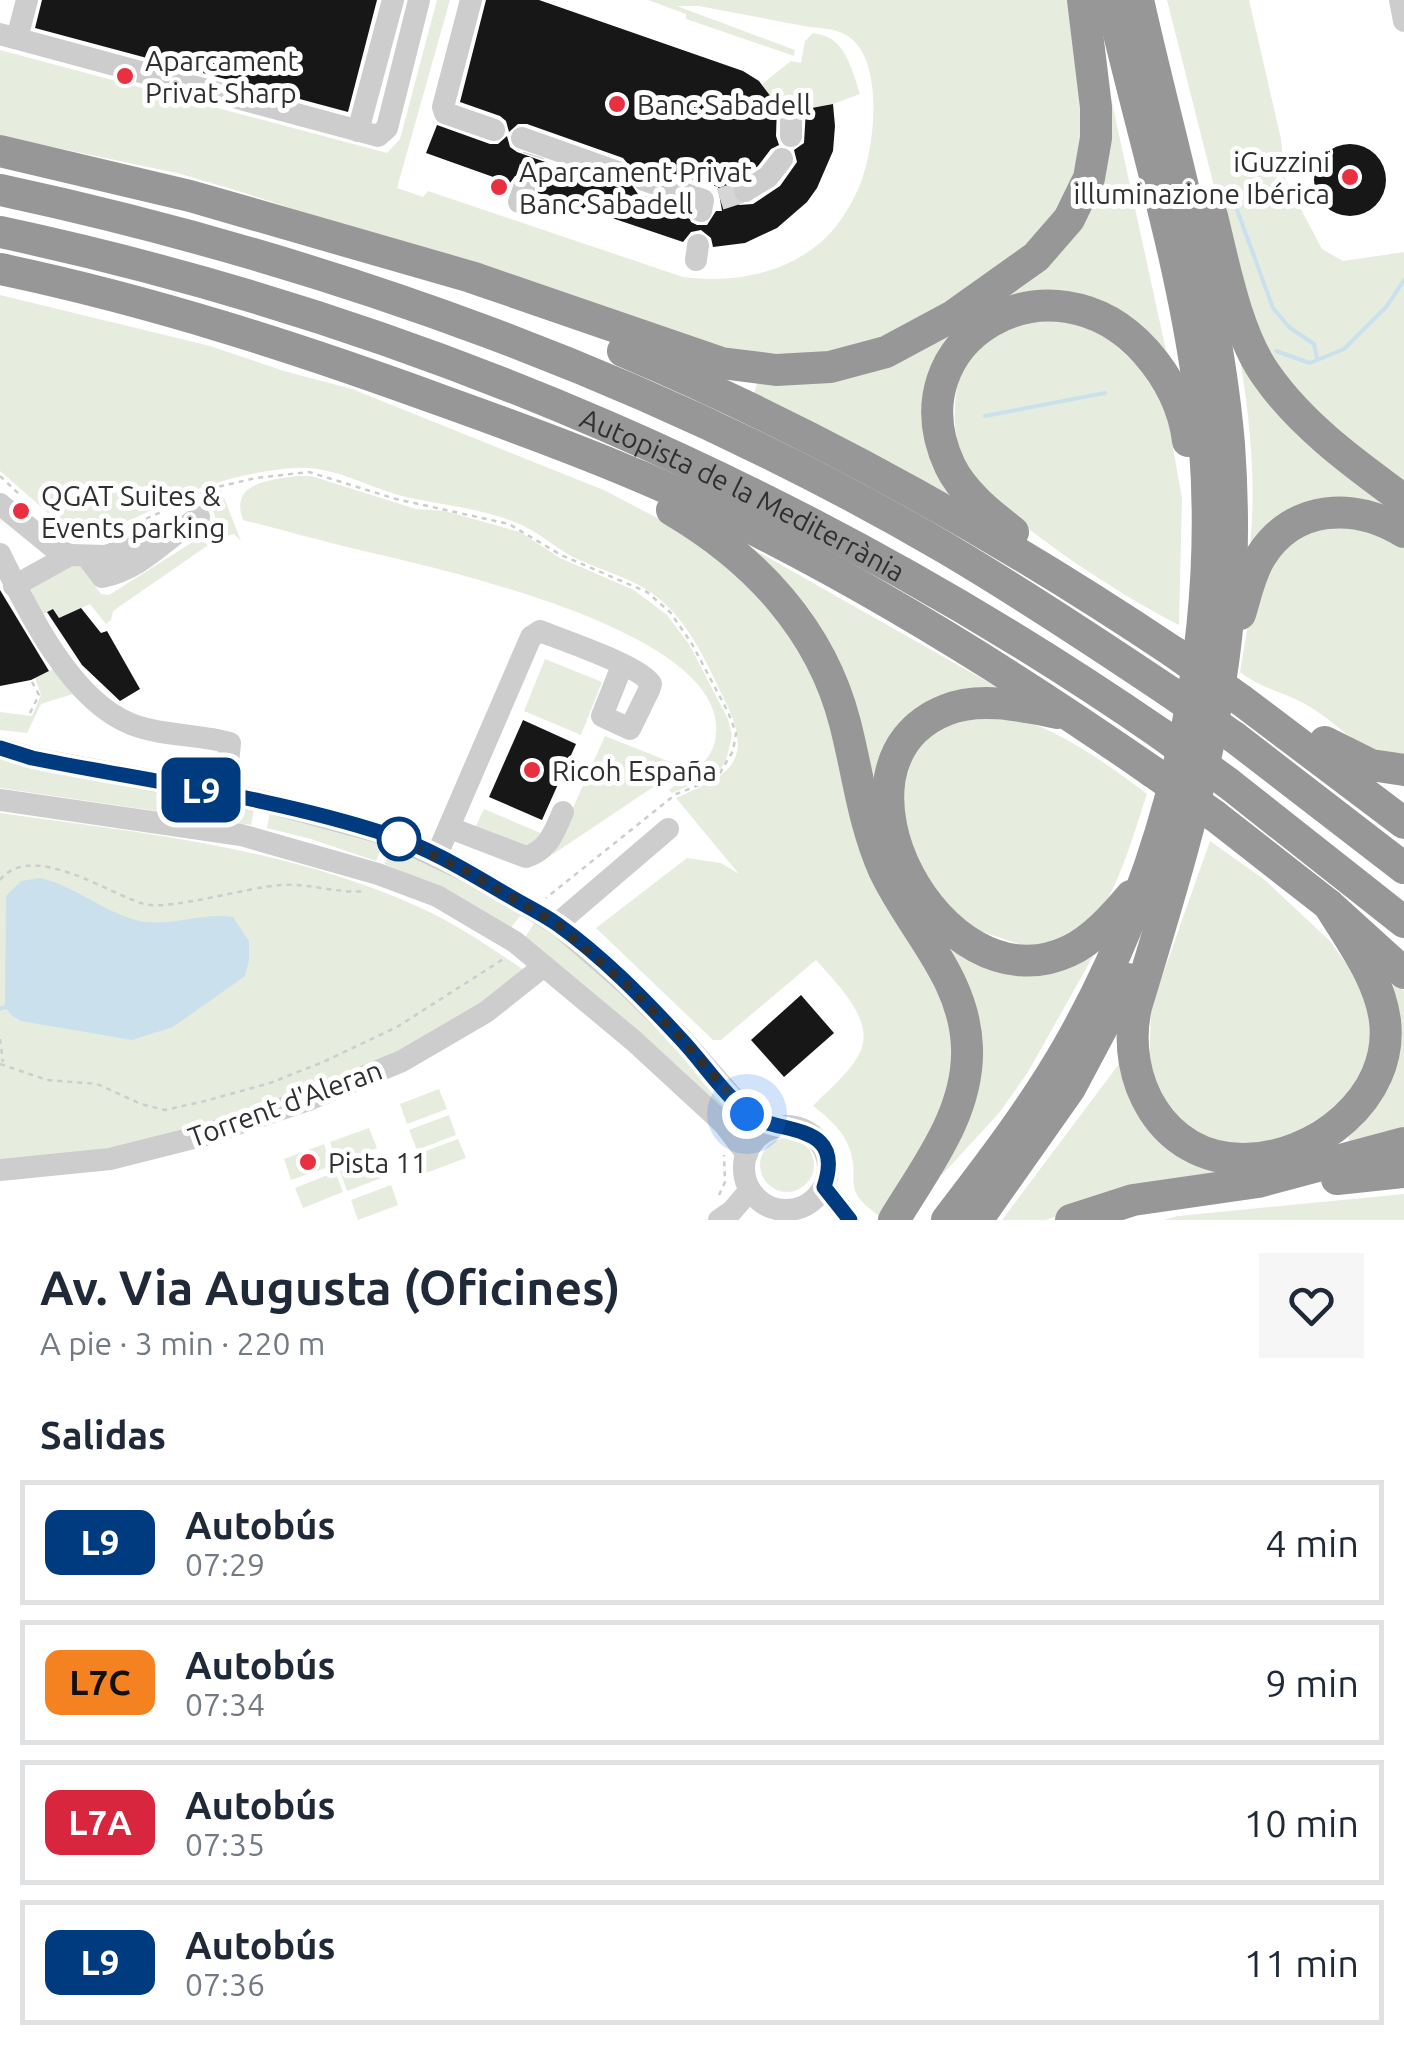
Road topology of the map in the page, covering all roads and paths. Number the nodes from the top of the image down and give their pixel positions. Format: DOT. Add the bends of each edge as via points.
graph roads {
  1 [pos="393,0"];
  2 [pos="419,0"];
  3 [pos="471,0"];
  4 [pos="479,0"];
  5 [pos="1084,0"];
  6 [pos="1111,0"];
  7 [pos="1138,0"];
  8 [pos="1148,0"];
  9 [pos="1400,0"];
  10 [pos="25,7"];
  11 [pos="0,8"];
  12 [pos="1404,21"];
  13 [pos="8,36"];
  14 [pos="452,116"];
  15 [pos="494,130"];
  16 [pos="358,131"];
  17 [pos="532,146"];
  18 [pos="0,150"];
  19 [pos="782,159"];
  20 [pos="618,172"];
  21 [pos="644,180"];
  22 [pos="0,190"];
  23 [pos="746,191"];
  24 [pos="708,203"];
  25 [pos="0,232"];
  26 [pos="344,242"];
  27 [pos="0,269"];
  28 [pos="480,414"];
  29 [pos="0,476"];
  30 [pos="11,500"];
  31 [pos="1404,500"];
  32 [pos="199,517"];
  33 [pos="56,526"];
  34 [pos="1404,532"];
  35 [pos="0,554"];
  36 [pos="78,556"];
  37 [pos="14,586"];
  38 [pos="1088,595"];
  39 [pos="1188,644"];
  40 [pos="622,666"];
  41 [pos="31,680"];
  42 [pos="1237,694"];
  43 [pos="30,713"];
  44 [pos="1072,716"];
  45 [pos="0,748"];
  46 [pos="1404,770"];
  47 [pos="225,794"];
  48 [pos="2,800"];
  49 [pos="562,812"];
  50 [pos="1404,823"];
  51 [pos="450,828"];
  52 [pos="668,828"];
  53 [pos="436,857"];
  54 [pos="1404,868"];
  55 [pos="0,880"];
  56 [pos="356,882"];
  57 [pos="1158,885"];
  58 [pos="545,898"];
  59 [pos="1329,905"];
  60 [pos="1404,922"];
  61 [pos="557,924"];
  62 [pos="538,971"];
  63 [pos="1404,972"];
  64 [pos="0,1038"];
  65 [pos="2,1065"];
  66 [pos="776,1127"];
  67 [pos="1404,1143"];
  68 [pos="735,1152"];
  69 [pos="0,1170"];
  70 [pos="1404,1172"];
  71 [pos="824,1187"];
  72 [pos="750,1190"];
  73 [pos="946,1204"];
  74 [pos="770,1208"];
  75 [pos="808,1214"];
  76 [pos="727,1215"];
  77 [pos="850,1220"];
  78 [pos="894,1220"];
  79 [pos="915,1220"];
  80 [pos="977,1220"];
  81 [pos="1071,1220"];
  82 [pos="1086,1220"];
  1 -- 16 [label="street"];
  2 -- 16 [label="street" via="387,128 378,136"];
  3 -- 14 [label="street" via="443,107"];
  4 -- 14 [label="street"];
  5 -- 26 [label="highway" via="1096,138 1078,205 1036,258 923,334 876,356 776,370 721,363 472,277"];
  6 -- 39 [label="highway" via="1199,386 1207,493"];
  7 -- 42 [label="highway" via="1206,286 1225,404"];
  8 -- 31 [label="highway" via="1175,71 1228,278 1265,374 1306,422"];
  9 -- 12 [label="street"];
  10 -- 11 [label="street"];
  10 -- 13 [label="street"];
  13 -- 16 [label="street"];
  14 -- 15 [label="street"];
  17 -- 20 [label="street"];
  18 -- 26 [label="highway"];
  19 -- 23 [label="street"];
  21 -- 24 [label="street"];
  22 -- 54 [label="highway, Autopista de la Mediterrània, bridge" via="330,277 501,336 759,450 1064,620 1234,737"];
  25 -- 60 [label="highway, Autopista de la Mediterrània, bridge" via="254,296 439,358 743,488 1014,637 1228,782"];
  26 -- 38 [label="highway" via="716,392 929,501"];
  27 -- 28 [label="highway" via="264,338"];
  28 -- 44 [label="highway" via="760,532"];
  28 -- 78 [label="highway" via="704,531 754,569 819,654 845,721 875,849 948,974 967,1044 955,1114"];
  29 -- 30 [label="path"];
  30 -- 36 [label="street" via="55,548"];
  32 -- 36 [label="street" via="166,538 106,556"];
  33 -- 58 [label="path" via="72,532 129,526 213,488 309,472 509,524 647,592 692,644 728,712 734,750 716,778 676,794"];
  34 -- 42 [label="highway" via="1347,511 1311,516 1271,542 1256,564"];
  35 -- 37 [label="street"];
  36 -- 37 [label="street"];
  37 -- 47 [label="street" via="71,676 117,717 230,744"];
  38 -- 39 [label="highway"];
  38 -- 39 [label="highway" via="989,513 951,468 938,423 954,358 978,330 1028,305 1094,313 1126,333 1152,358 1177,399 1195,492"];
  39 -- 42 [label="highway, bridge"];
  39 -- 57 [label="highway" via="1187,728"];
  40 -- 51 [label="street" via="535,633"];
  41 -- 43 [label="path" via="39,695"];
  42 -- 46 [label="highway" via="1371,765"];
  42 -- 50 [label="highway"];
  42 -- 57 [label="highway" via="1208,743"];
  44 -- 57 [label="highway" via="982,704 947,709 922,724 890,774 895,842 910,876 962,938 988,954 1017,960 1044,959 1080,945"];
  44 -- 59 [label="highway, bridge"];
  45 -- 47 [label="street"];
  47 -- 53 [label="street" via="392,836"];
  48 -- 62 [label="street" via="242,835 378,874 437,896 515,942"];
  49 -- 51 [label="street" via="548,844 526,857"];
  51 -- 53 [label="street"];
  52 -- 61 [label="street"];
  53 -- 61 [label="street"];
  55 -- 56 [label="path" via="17,868 60,870 149,906 285,885 372,888"];
  57 -- 59 [label="highway" via="1133,1021 1140,1088 1177,1137 1232,1158 1291,1150 1344,1120 1379,1070 1385,1019 1375,985"];
  57 -- 73 [label="highway" via="1068,1046"];
  57 -- 80 [label="highway" via="1089,1056"];
  59 -- 63 [label="highway"];
  61 -- 66 [label="street" via="680,1037 747,1114"];
  62 -- 65 [label="path" via="506,958 396,1027 323,1062 165,1110 98,1084 46,1080"];
  62 -- 68 [label="street" via="698,1100 724,1124"];
  62 -- 69 [label="street, Torrent d'Aleran" via="486,1012 402,1060 308,1100 110,1159"];
  64 -- 65 [label="path"];
  66 -- 68 [label="street"];
  66 -- 71 [label="street" via="807,1132 820,1144 827,1159"];
  67 -- 81 [label="highway" via="1258,1182 1132,1200"];
  68 -- 72 [label="street"];
  68 -- 76 [label="path" via="717,1199"];
  70 -- 82 [label="highway"];
  71 -- 75 [label="street"];
  71 -- 77 [label="street"];
  72 -- 74 [label="street"];
  72 -- 76 [label="street"];
  73 -- 79 [label="highway"];
  74 -- 75 [label="street"];
  74 -- 76 [label="street"];
}
